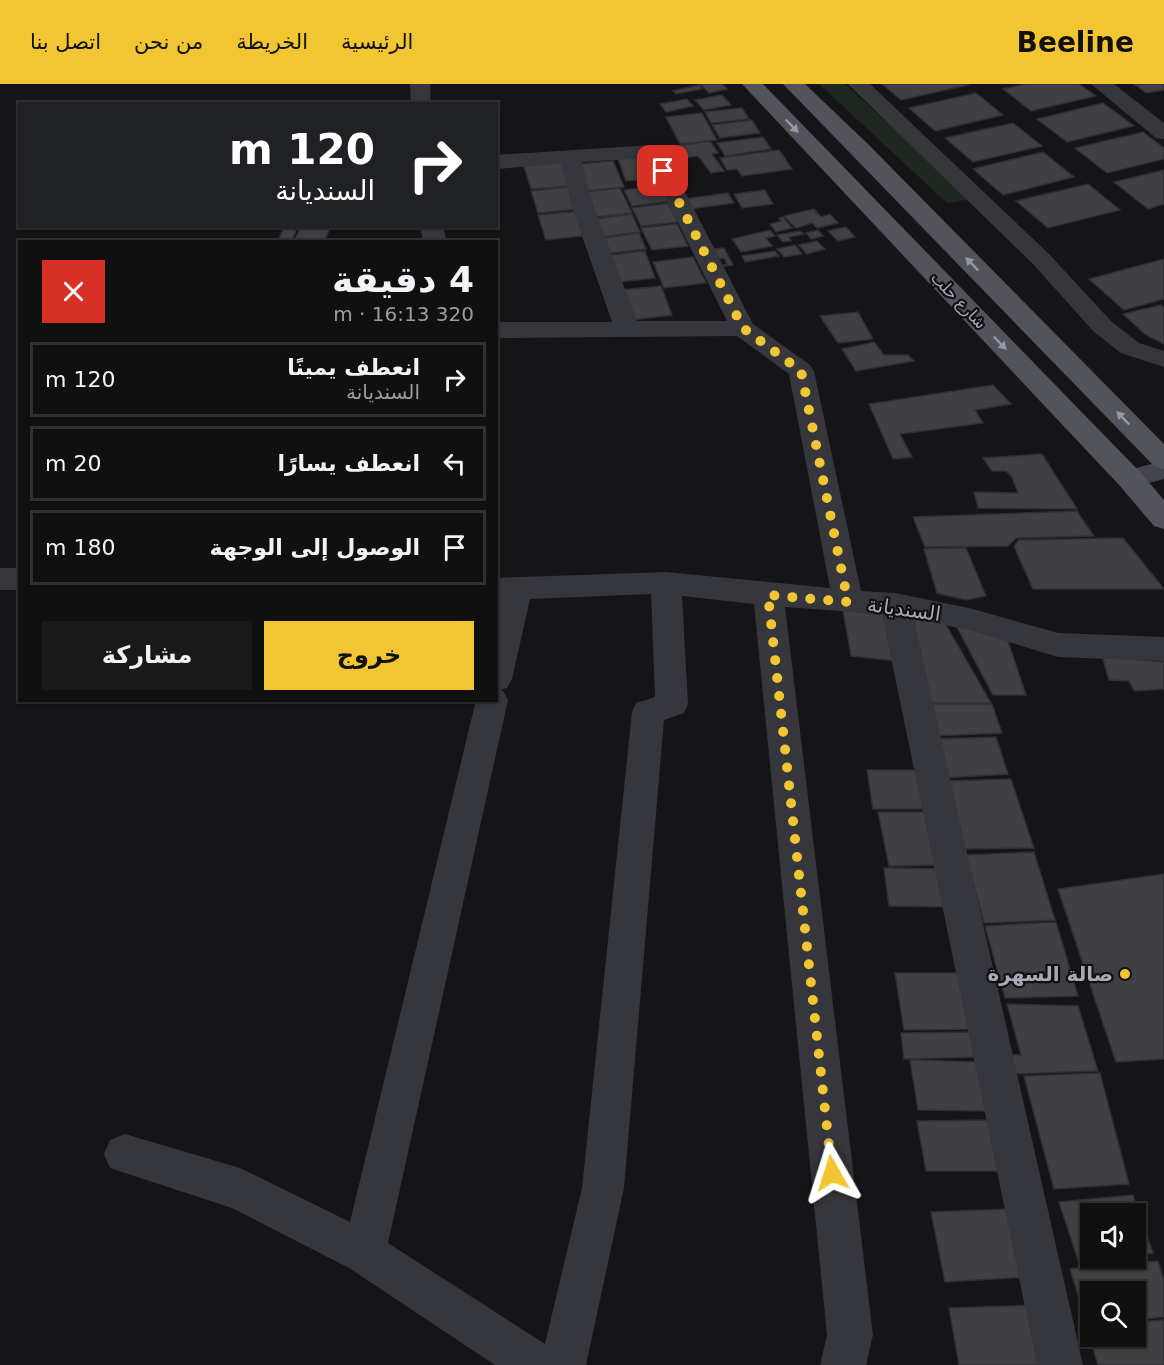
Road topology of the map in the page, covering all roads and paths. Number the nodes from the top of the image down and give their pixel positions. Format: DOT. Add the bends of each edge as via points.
graph roads {
  1 [pos="420,84"];
  2 [pos="752,84"];
  3 [pos="793,84"];
  4 [pos="858,84"];
  5 [pos="1101,84"];
  6 [pos="421,102"];
  7 [pos="1164,133"];
  8 [pos="570,157"];
  9 [pos="498,162"];
  10 [pos="743,328"];
  11 [pos="627,329"];
  12 [pos="498,330"];
  13 [pos="1164,359"];
  14 [pos="1164,460"];
  15 [pos="1164,470"];
  16 [pos="1130,479"];
  17 [pos="1164,519"];
  18 [pos="0,579"];
  19 [pos="18,579"];
  20 [pos="666,583"];
  21 [pos="507,590"];
  22 [pos="768,595"];
  23 [pos="848,602"];
  24 [pos="895,604"];
  25 [pos="1164,649"];
  26 [pos="498,663"];
  27 [pos="492,702"];
  28 [pos="125,1154"];
  29 [pos="364,1253"];
  30 [pos="536,1365"];
  31 [pos="563,1365"];
  32 [pos="843,1365"];
  33 [pos="1060,1365"];
  1 -- 6 [label="street"];
  2 -- 16 [label="main road, شارع حلب, one-way"];
  14 -- 3 [label="main road, شارع حلب, one-way"];
  4 -- 13 [label="street" via="1041,259 1103,327 1130,348"];
  5 -- 7 [label="street"];
  8 -- 9 [label="street"];
  8 -- 10 [label="street" via="653,151"];
  8 -- 11 [label="street" via="583,207"];
  10 -- 11 [label="street"];
  10 -- 23 [label="street" via="801,371"];
  11 -- 12 [label="street"];
  15 -- 16 [label="street"];
  16 -- 17 [label="main road, شارع حلب"];
  18 -- 19 [label="street"];
  20 -- 21 [label="street, السنديانة"];
  20 -- 22 [label="street, السنديانة"];
  20 -- 31 [label="street" via="672,704 648,712 603,1188"];
  21 -- 26 [label="street"];
  22 -- 23 [label="street, السنديانة"];
  22 -- 32 [label="street" via="850,1335"];
  23 -- 24 [label="street, السنديانة"];
  24 -- 25 [label="street, السنديانة" via="969,619 1058,645"];
  24 -- 33 [label="street"];
  27 -- 29 [label="street"];
  28 -- 29 [label="street" via="240,1188"];
  29 -- 30 [label="street"];
}
